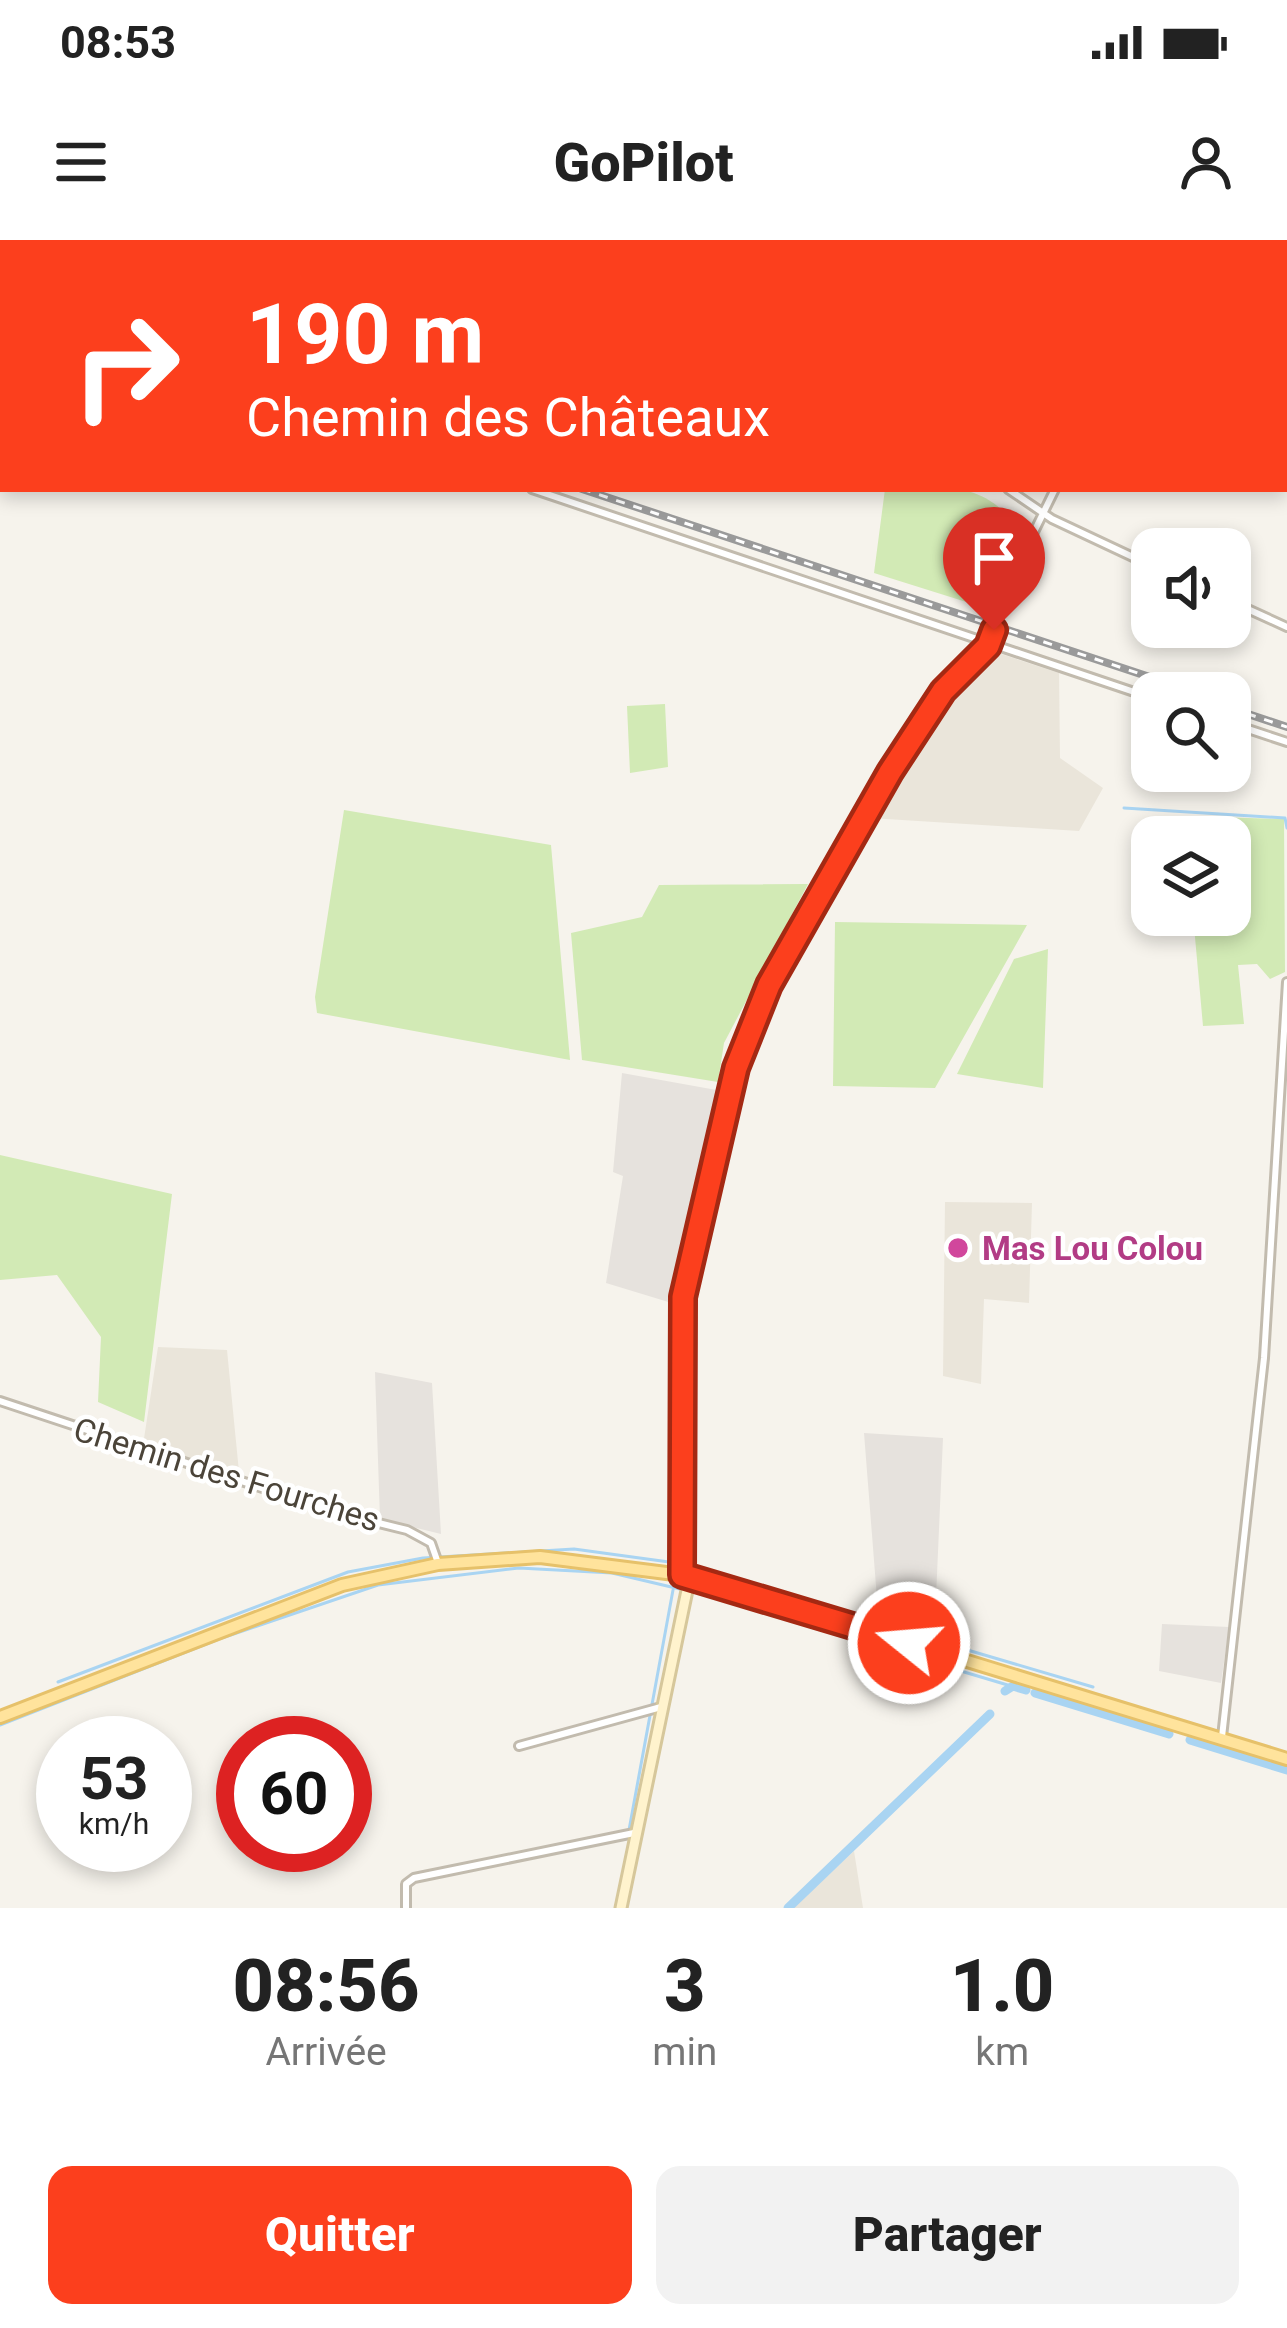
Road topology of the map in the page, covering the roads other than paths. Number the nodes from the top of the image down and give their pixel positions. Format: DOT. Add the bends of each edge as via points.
graph roads {
  1 [pos="541,492"];
  2 [pos="1013,492"];
  3 [pos="1053,492"];
  4 [pos="1043,512"];
  5 [pos="1131,556"];
  6 [pos="1251,611"];
  7 [pos="1287,627"];
  8 [pos="988,646"];
  9 [pos="1131,691"];
  10 [pos="1251,730"];
  11 [pos="1287,742"];
  12 [pos="1287,982"];
  13 [pos="0,1401"];
  14 [pos="438,1564"];
  15 [pos="686,1576"];
  16 [pos="661,1706"];
  17 [pos="0,1717"];
  18 [pos="1222,1739"];
  19 [pos="519,1746"];
  20 [pos="1287,1759"];
  21 [pos="634,1833"];
  22 [pos="406,1908"];
  23 [pos="621,1908"];
  1 -- 8 [label="street"];
  2 -- 4 [label="street"];
  3 -- 4 [label="street"];
  4 -- 5 [label="street"];
  4 -- 8 [label="street"];
  6 -- 7 [label="street"];
  8 -- 9 [label="street"];
  8 -- 15 [label="street" via="943,691 890,772 769,985 736,1068 683,1297"];
  10 -- 11 [label="street"];
  12 -- 18 [label="street" via="1264,1358"];
  13 -- 14 [label="street, Chemin des Fourches" via="407,1530 431,1543"];
  14 -- 15 [label="main road" via="554,1558"];
  14 -- 17 [label="main road" via="323,1592"];
  15 -- 16 [label="street"];
  15 -- 18 [label="main road"];
  16 -- 19 [label="street"];
  16 -- 21 [label="street"];
  18 -- 20 [label="main road"];
  21 -- 22 [label="street" via="414,1878 404,1892"];
  21 -- 23 [label="street"];
}
